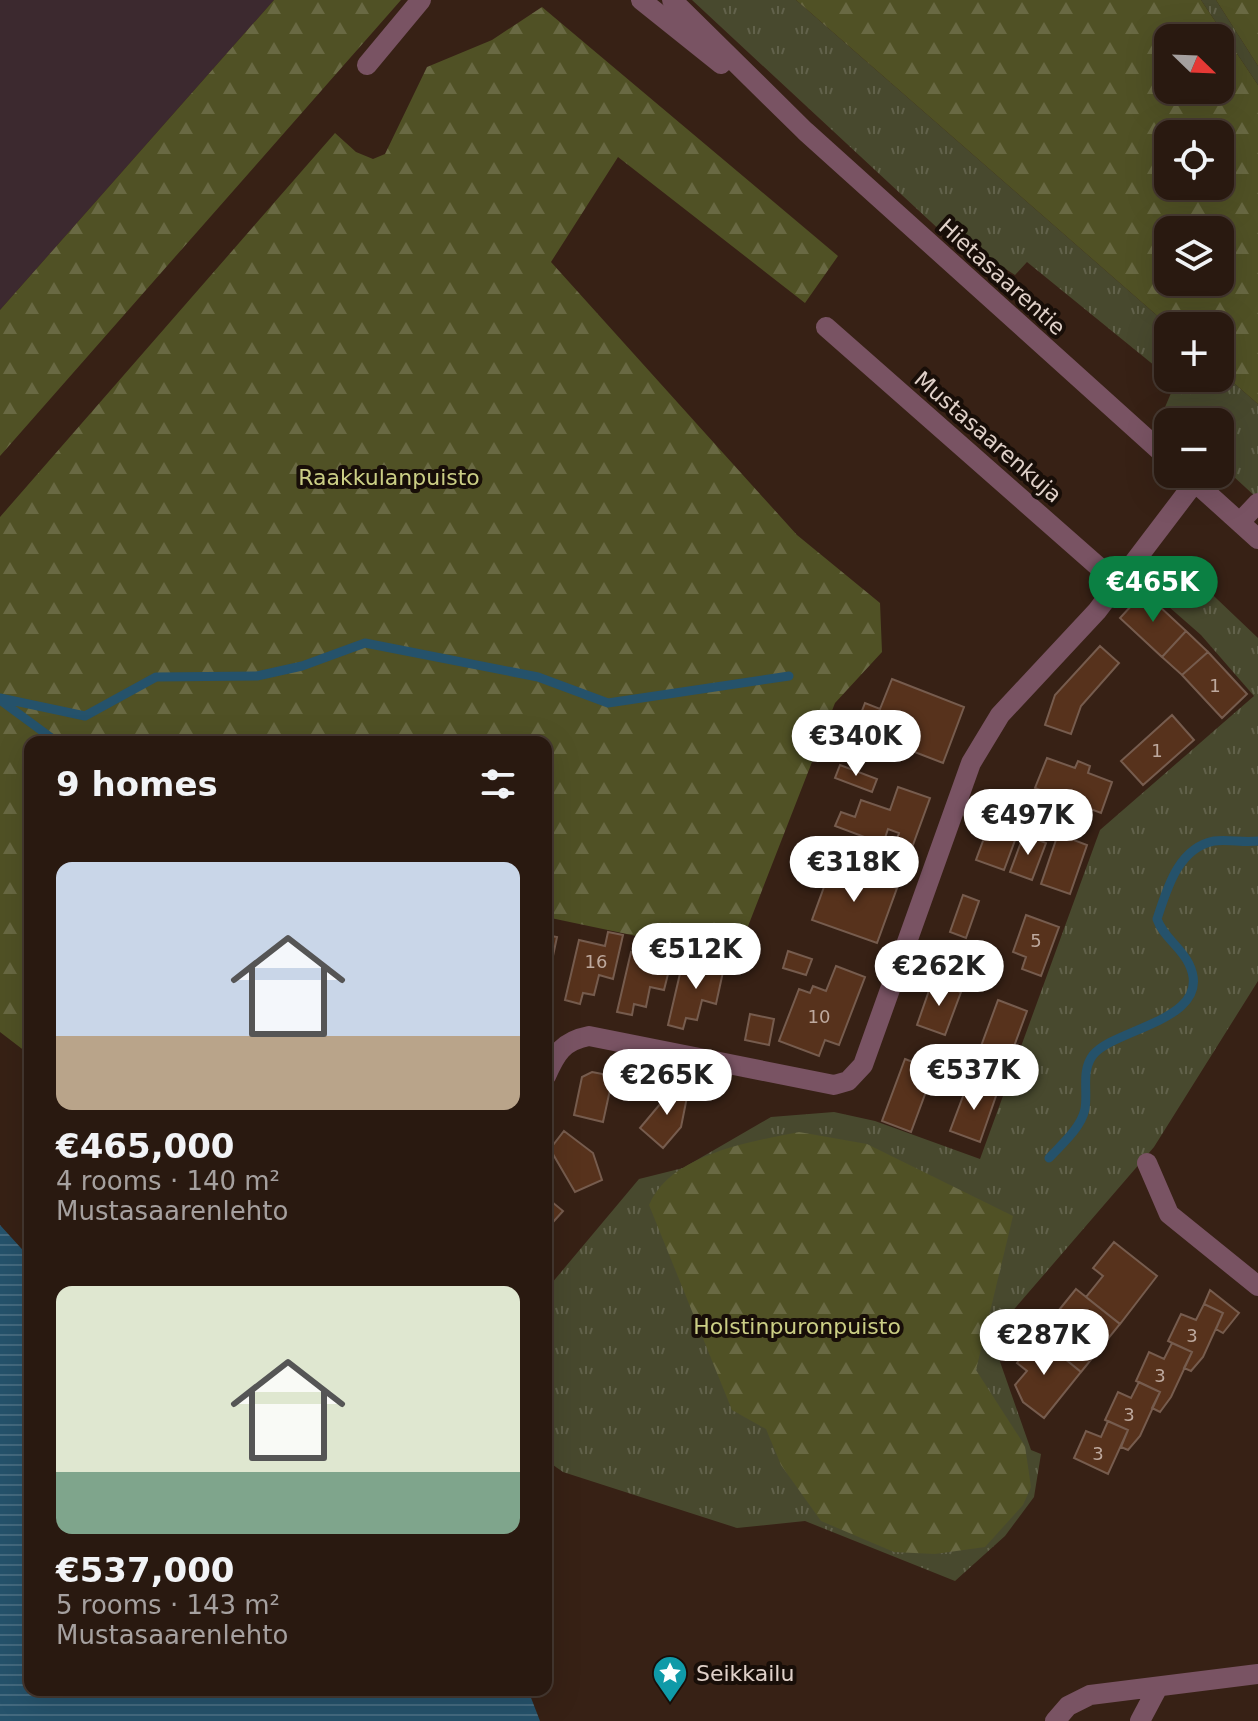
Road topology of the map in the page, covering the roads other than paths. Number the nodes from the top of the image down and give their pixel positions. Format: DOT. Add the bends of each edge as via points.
graph roads {
  1 [pos="421,0"];
  2 [pos="641,0"];
  3 [pos="672,0"];
  4 [pos="367,65"];
  5 [pos="805,131"];
  6 [pos="826,327"];
  7 [pos="1154,445"];
  8 [pos="1184,488"];
  9 [pos="1202,488"];
  10 [pos="1258,503"];
  11 [pos="1240,522"];
  12 [pos="1258,539"];
  13 [pos="1118,584"];
  14 [pos="552,1062"];
  15 [pos="1147,1163"];
  16 [pos="1258,1286"];
  17 [pos="1258,1674"];
  18 [pos="1158,1687"];
  19 [pos="1055,1721"];
  20 [pos="1140,1721"];
  1 -- 4 [label="street"];
  2 -- 5 [label="street, Hietasaarentie"];
  3 -- 5 [label="street, Hietasaarentie"];
  5 -- 7 [label="street, Hietasaarentie"];
  6 -- 13 [label="street, Mustasaarenkuja"];
  8 -- 13 [label="street"];
  9 -- 11 [label="street"];
  10 -- 11 [label="street"];
  11 -- 12 [label="street"];
  13 -- 14 [label="street" via="1000,715 971,763 863,1065 848,1081 834,1085 589,1036 572,1039 557,1050"];
  15 -- 16 [label="street" via="1169,1214"];
  17 -- 18 [label="street"];
  18 -- 19 [label="street" via="1090,1695 1068,1706"];
  18 -- 20 [label="street"];
}
